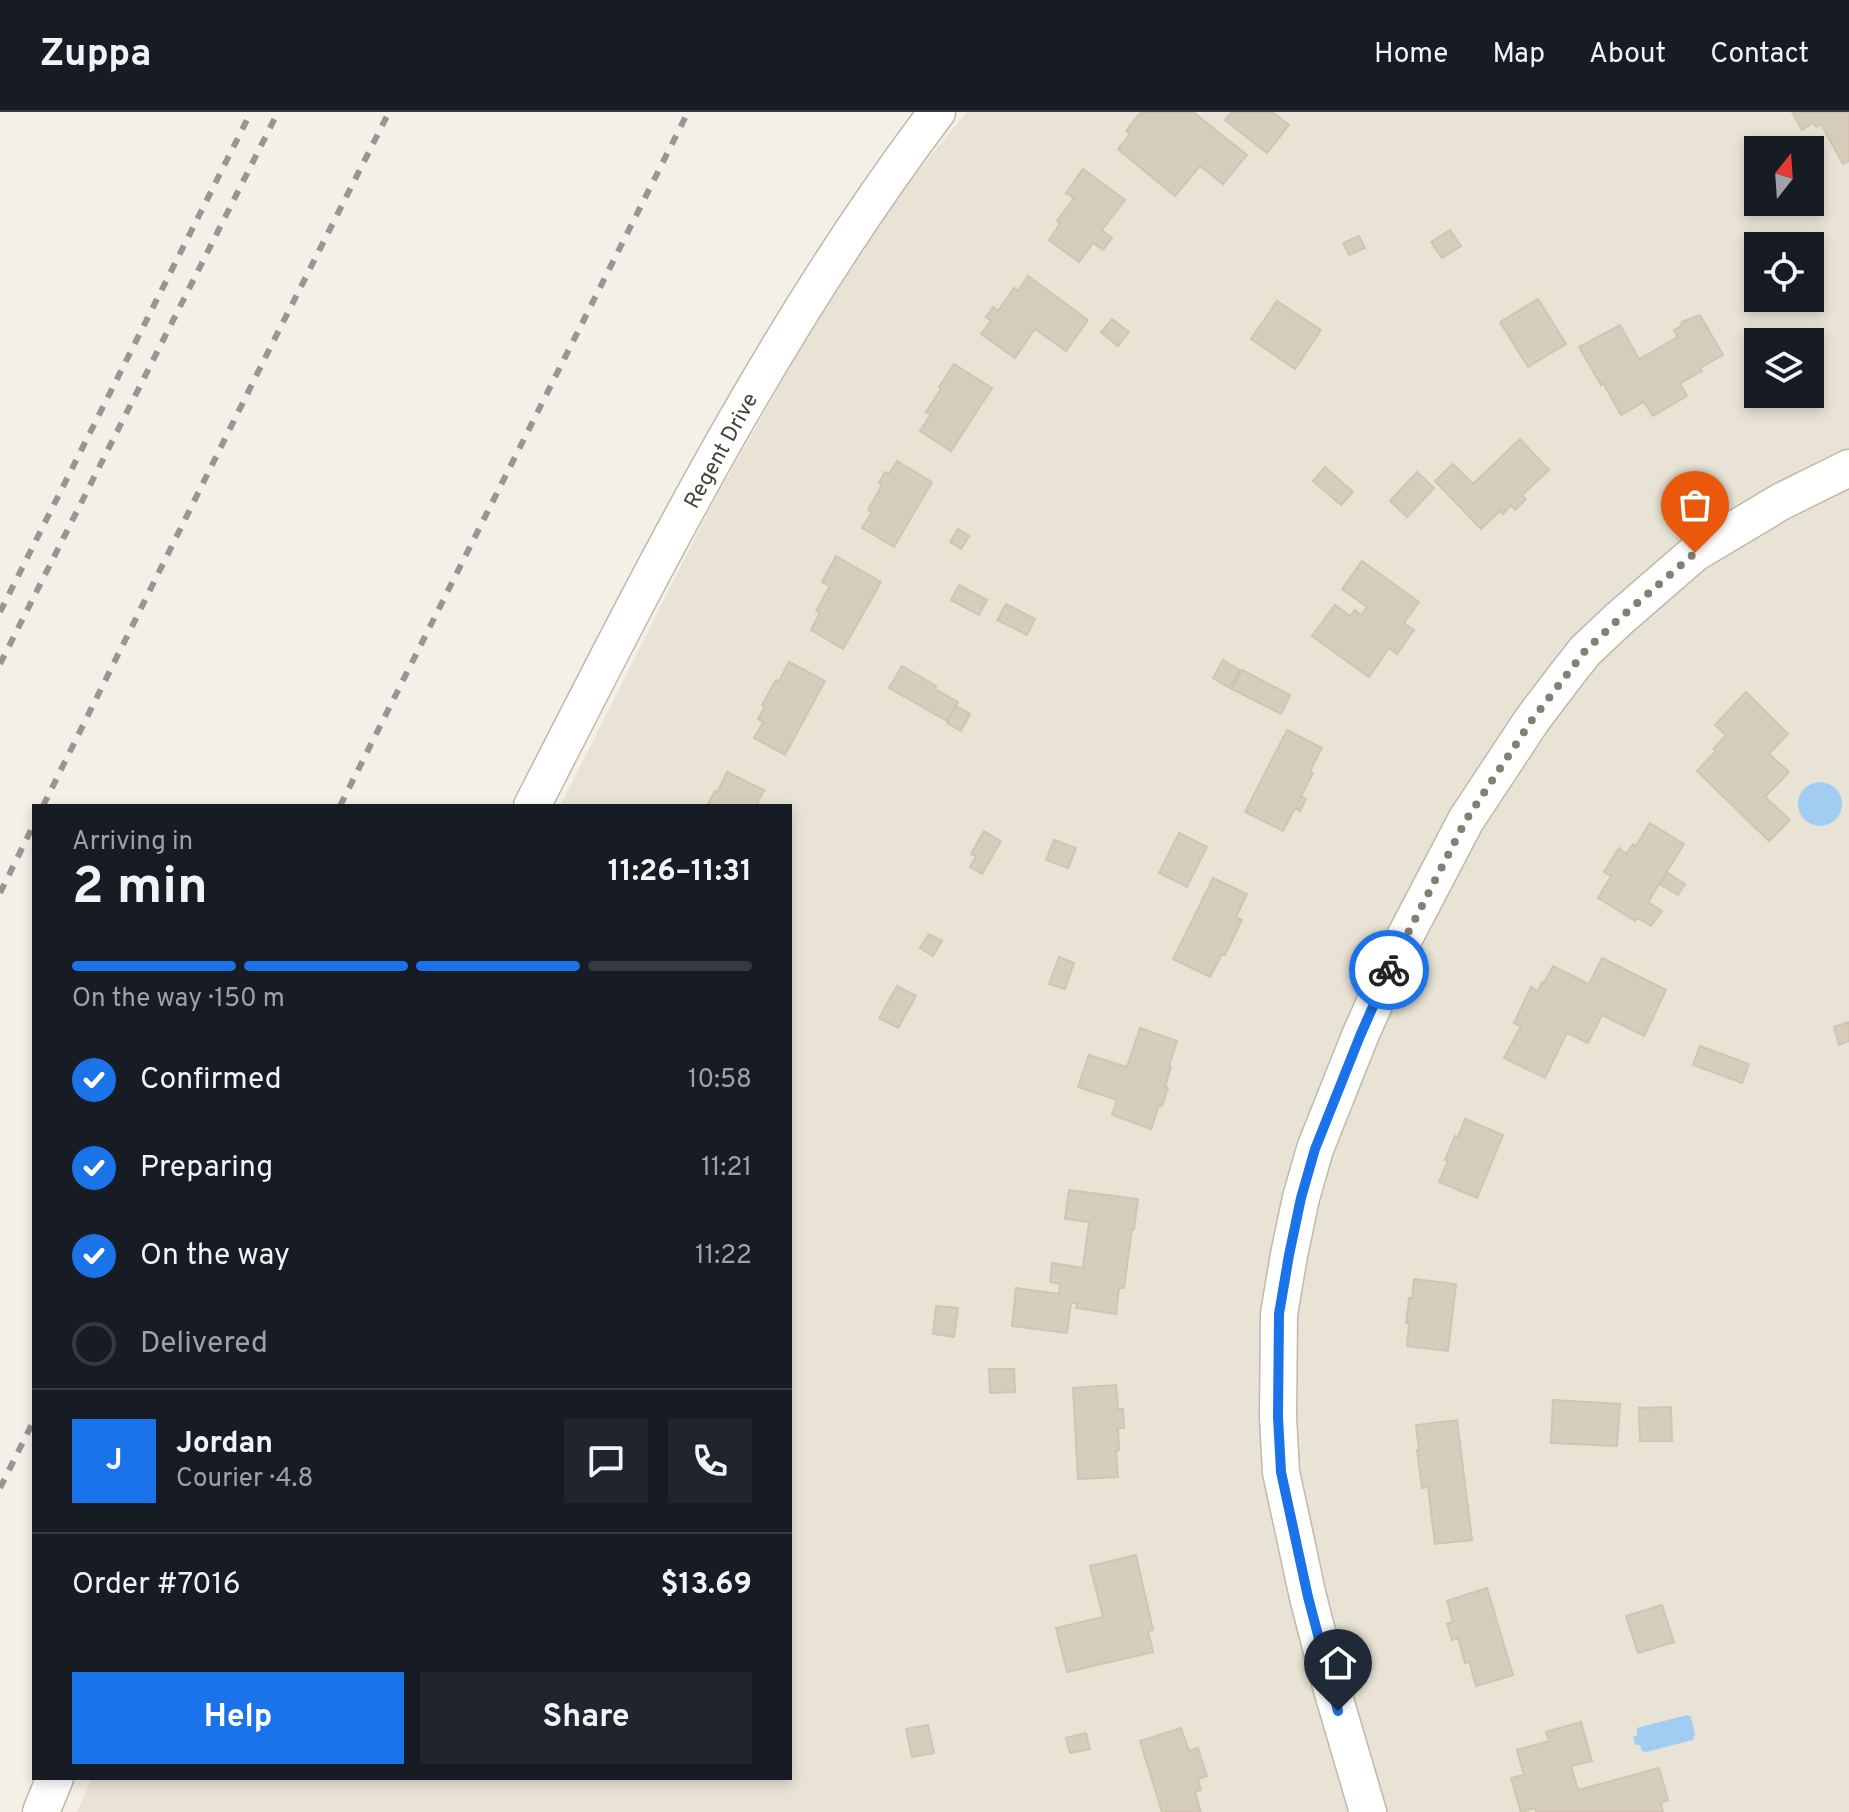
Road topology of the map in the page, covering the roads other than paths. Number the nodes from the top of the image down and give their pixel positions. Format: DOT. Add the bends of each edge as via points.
graph roads {
  1 [pos="937,112"];
  2 [pos="1849,468"];
  3 [pos="533,804"];
  4 [pos="54,1780"];
  5 [pos="41,1812"];
  6 [pos="1368,1812"];
  1 -- 3 [label="street, Regent Drive" via="856,224 772,359"];
  2 -- 6 [label="street" via="1695,553 1578,661 1466,820 1399,948 1319,1137 1301,1198 1279,1314 1281,1472 1319,1641"];
  4 -- 5 [label="street"];
}
